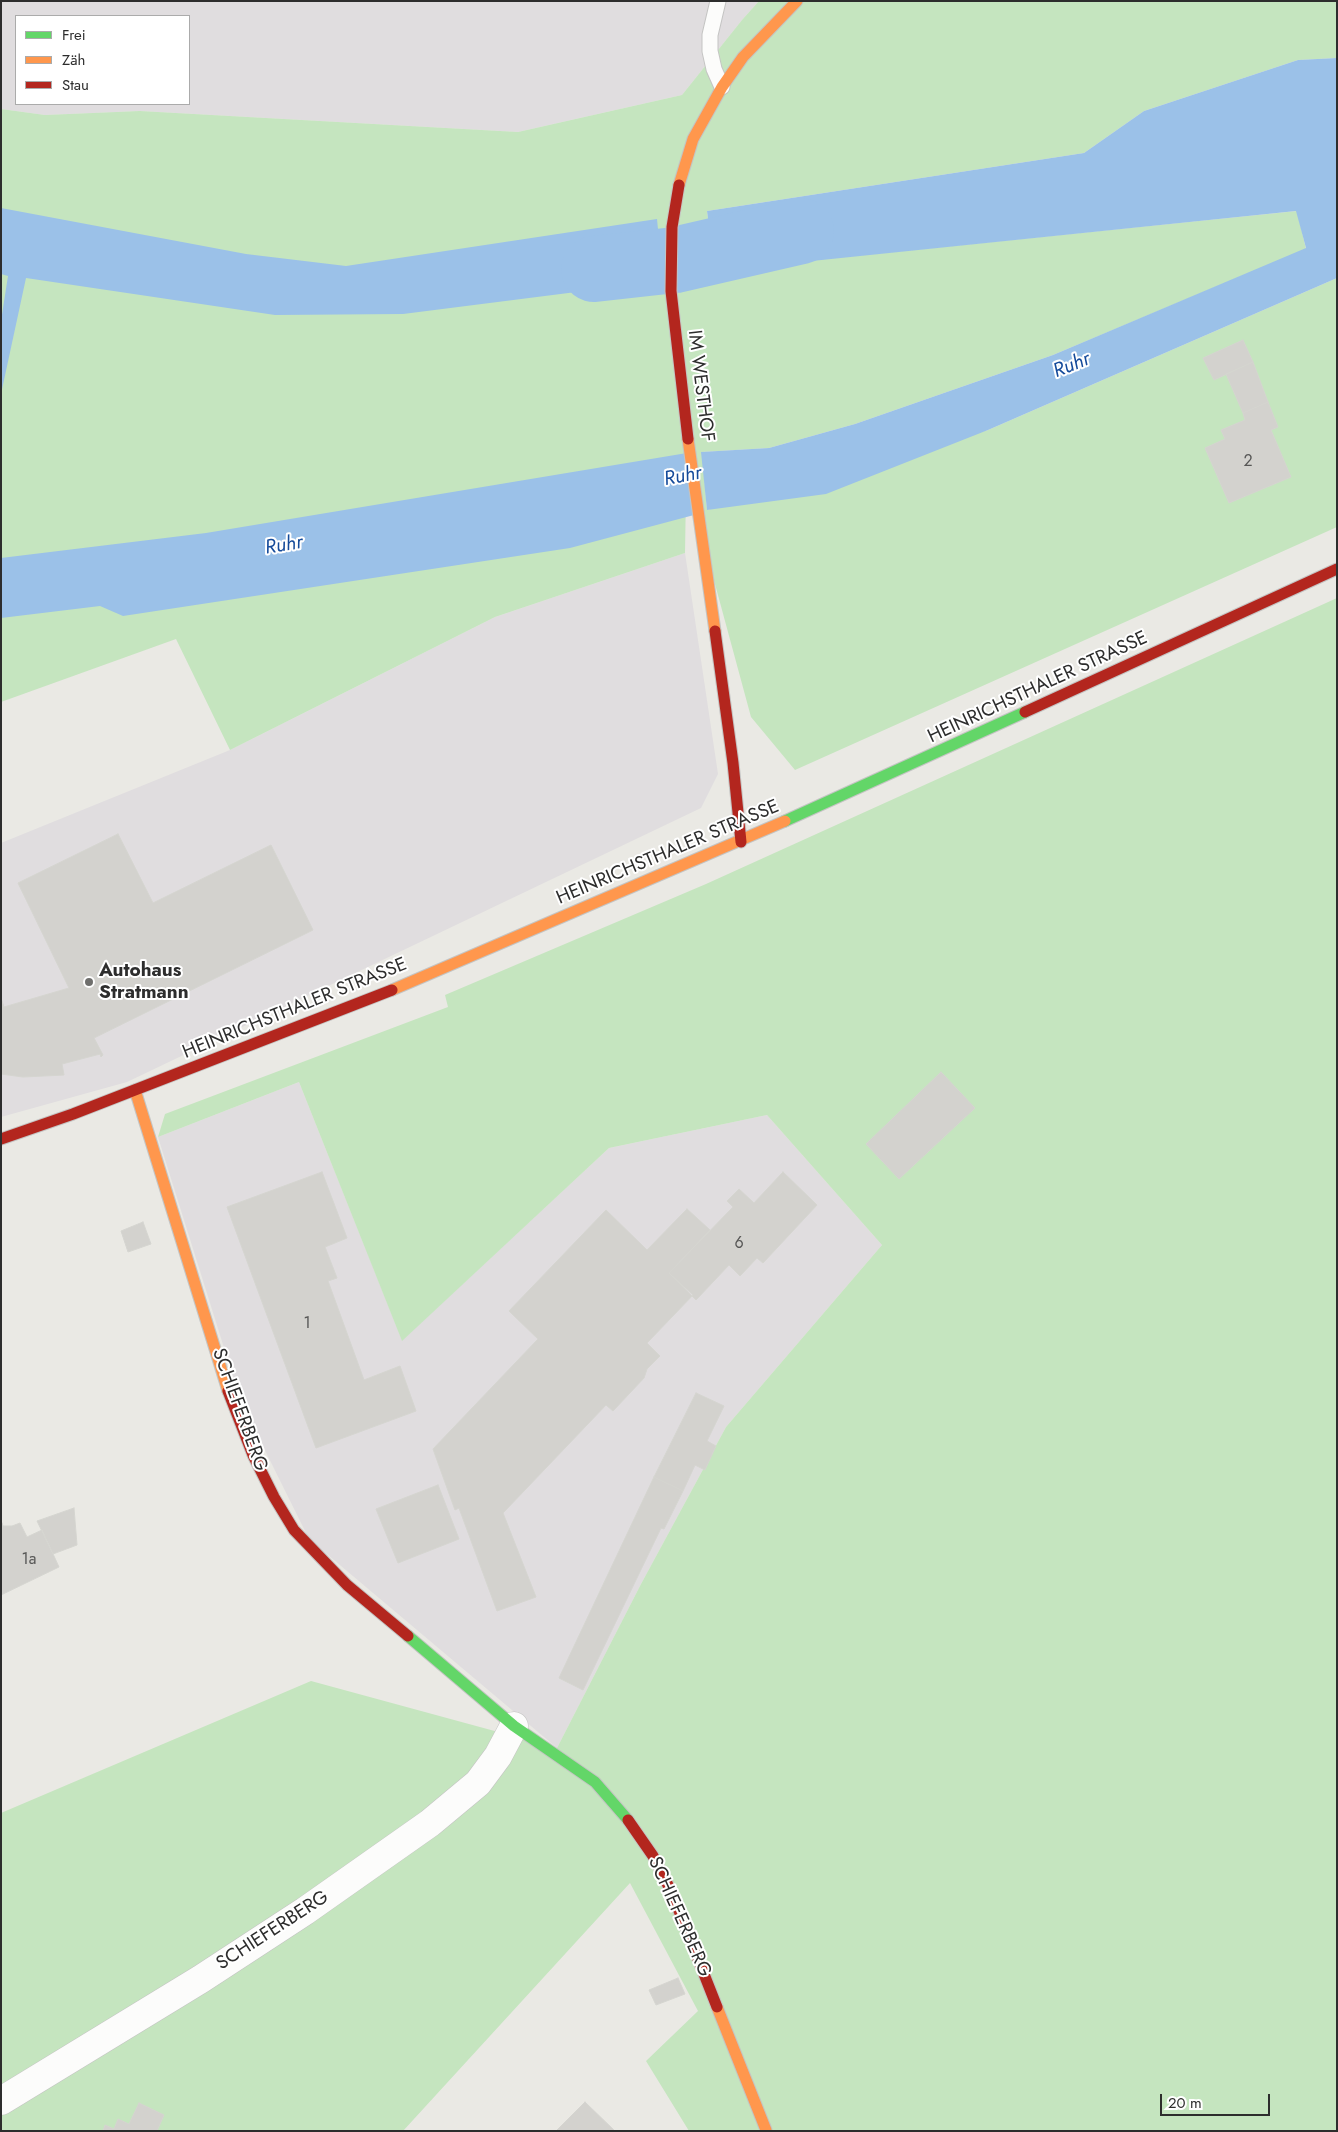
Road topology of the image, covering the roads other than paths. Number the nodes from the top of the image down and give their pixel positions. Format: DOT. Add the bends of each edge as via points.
graph roads {
  1 [pos="718,1"];
  2 [pos="797,1"];
  3 [pos="722,87"];
  4 [pos="1337,569"];
  5 [pos="741,842"];
  6 [pos="135,1090"];
  7 [pos="1,1139"];
  8 [pos="514,1726"];
  9 [pos="1,2101"];
  10 [pos="766,2130"];
  1 -- 3 [label="lane" via="710,35 710,51"];
  2 -- 3 [label="street, IM WESTHOF" via="743,57"];
  3 -- 5 [label="street, IM WESTHOF" via="692,139 680,178 673,210 671,291"];
  4 -- 5 [label="street, HEINRICHSTHALER STRASSE"];
  5 -- 6 [label="street, HEINRICHSTHALER STRASSE" via="370,1000"];
  6 -- 7 [label="street, HEINRICHSTHALER STRASSE"];
  6 -- 8 [label="street, SCHIEFERBERG" via="232,1403 252,1455 274,1497 294,1530 347,1585"];
  8 -- 9 [label="street, SCHIEFERBERG" via="478,1783 430,1823 201,1979"];
  8 -- 10 [label="street, SCHIEFERBERG" via="595,1782 634,1827 653,1856 672,1893"];
}
